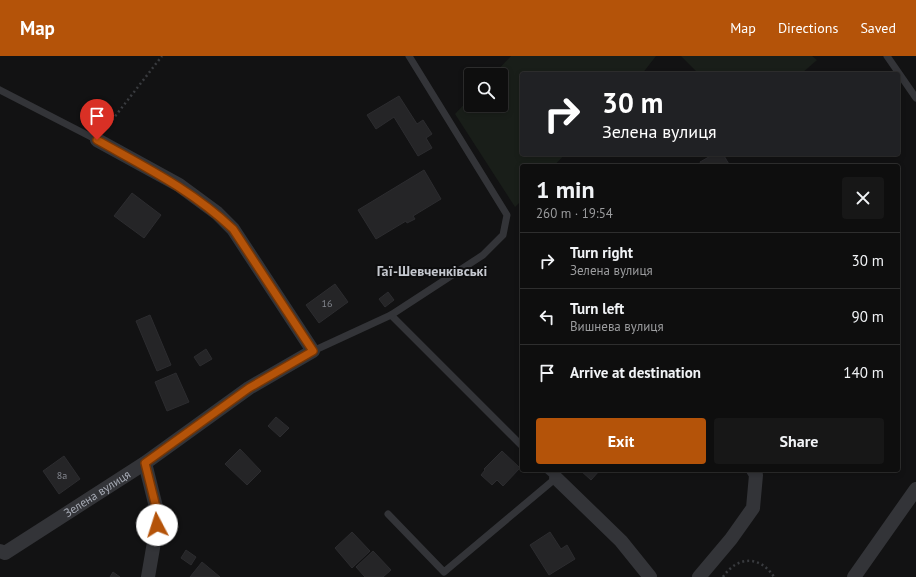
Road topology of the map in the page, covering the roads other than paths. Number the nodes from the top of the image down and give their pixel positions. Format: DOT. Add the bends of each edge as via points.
graph roads {
  1 [pos="409,56"];
  2 [pos="887,56"];
  3 [pos="898,72"];
  4 [pos="900,75"];
  5 [pos="0,90"];
  6 [pos="916,98"];
  7 [pos="97,140"];
  8 [pos="392,315"];
  9 [pos="313,351"];
  10 [pos="520,444"];
  11 [pos="145,463"];
  12 [pos="754,472"];
  13 [pos="552,474"];
  14 [pos="916,489"];
  15 [pos="388,514"];
  16 [pos="0,551"];
  17 [pos="148,577"];
  18 [pos="650,577"];
  19 [pos="699,577"];
  20 [pos="854,577"];
  1 -- 8 [label="lane" via="507,215 503,235 483,255"];
  2 -- 3 [label="lane"];
  4 -- 6 [label="lane"];
  5 -- 7 [label="lane"];
  7 -- 9 [label="street" via="179,185 233,229"];
  8 -- 9 [label="lane"];
  8 -- 10 [label="lane"];
  9 -- 11 [label="street, Зелена вулиця" via="249,388"];
  11 -- 16 [label="street, Зелена вулиця" via="5,553"];
  11 -- 17 [label="street" via="158,519"];
  12 -- 19 [label="street" via="753,508 732,539"];
  13 -- 15 [label="lane" via="444,572"];
  13 -- 18 [label="street" via="621,541"];
  14 -- 20 [label="street"];
}
